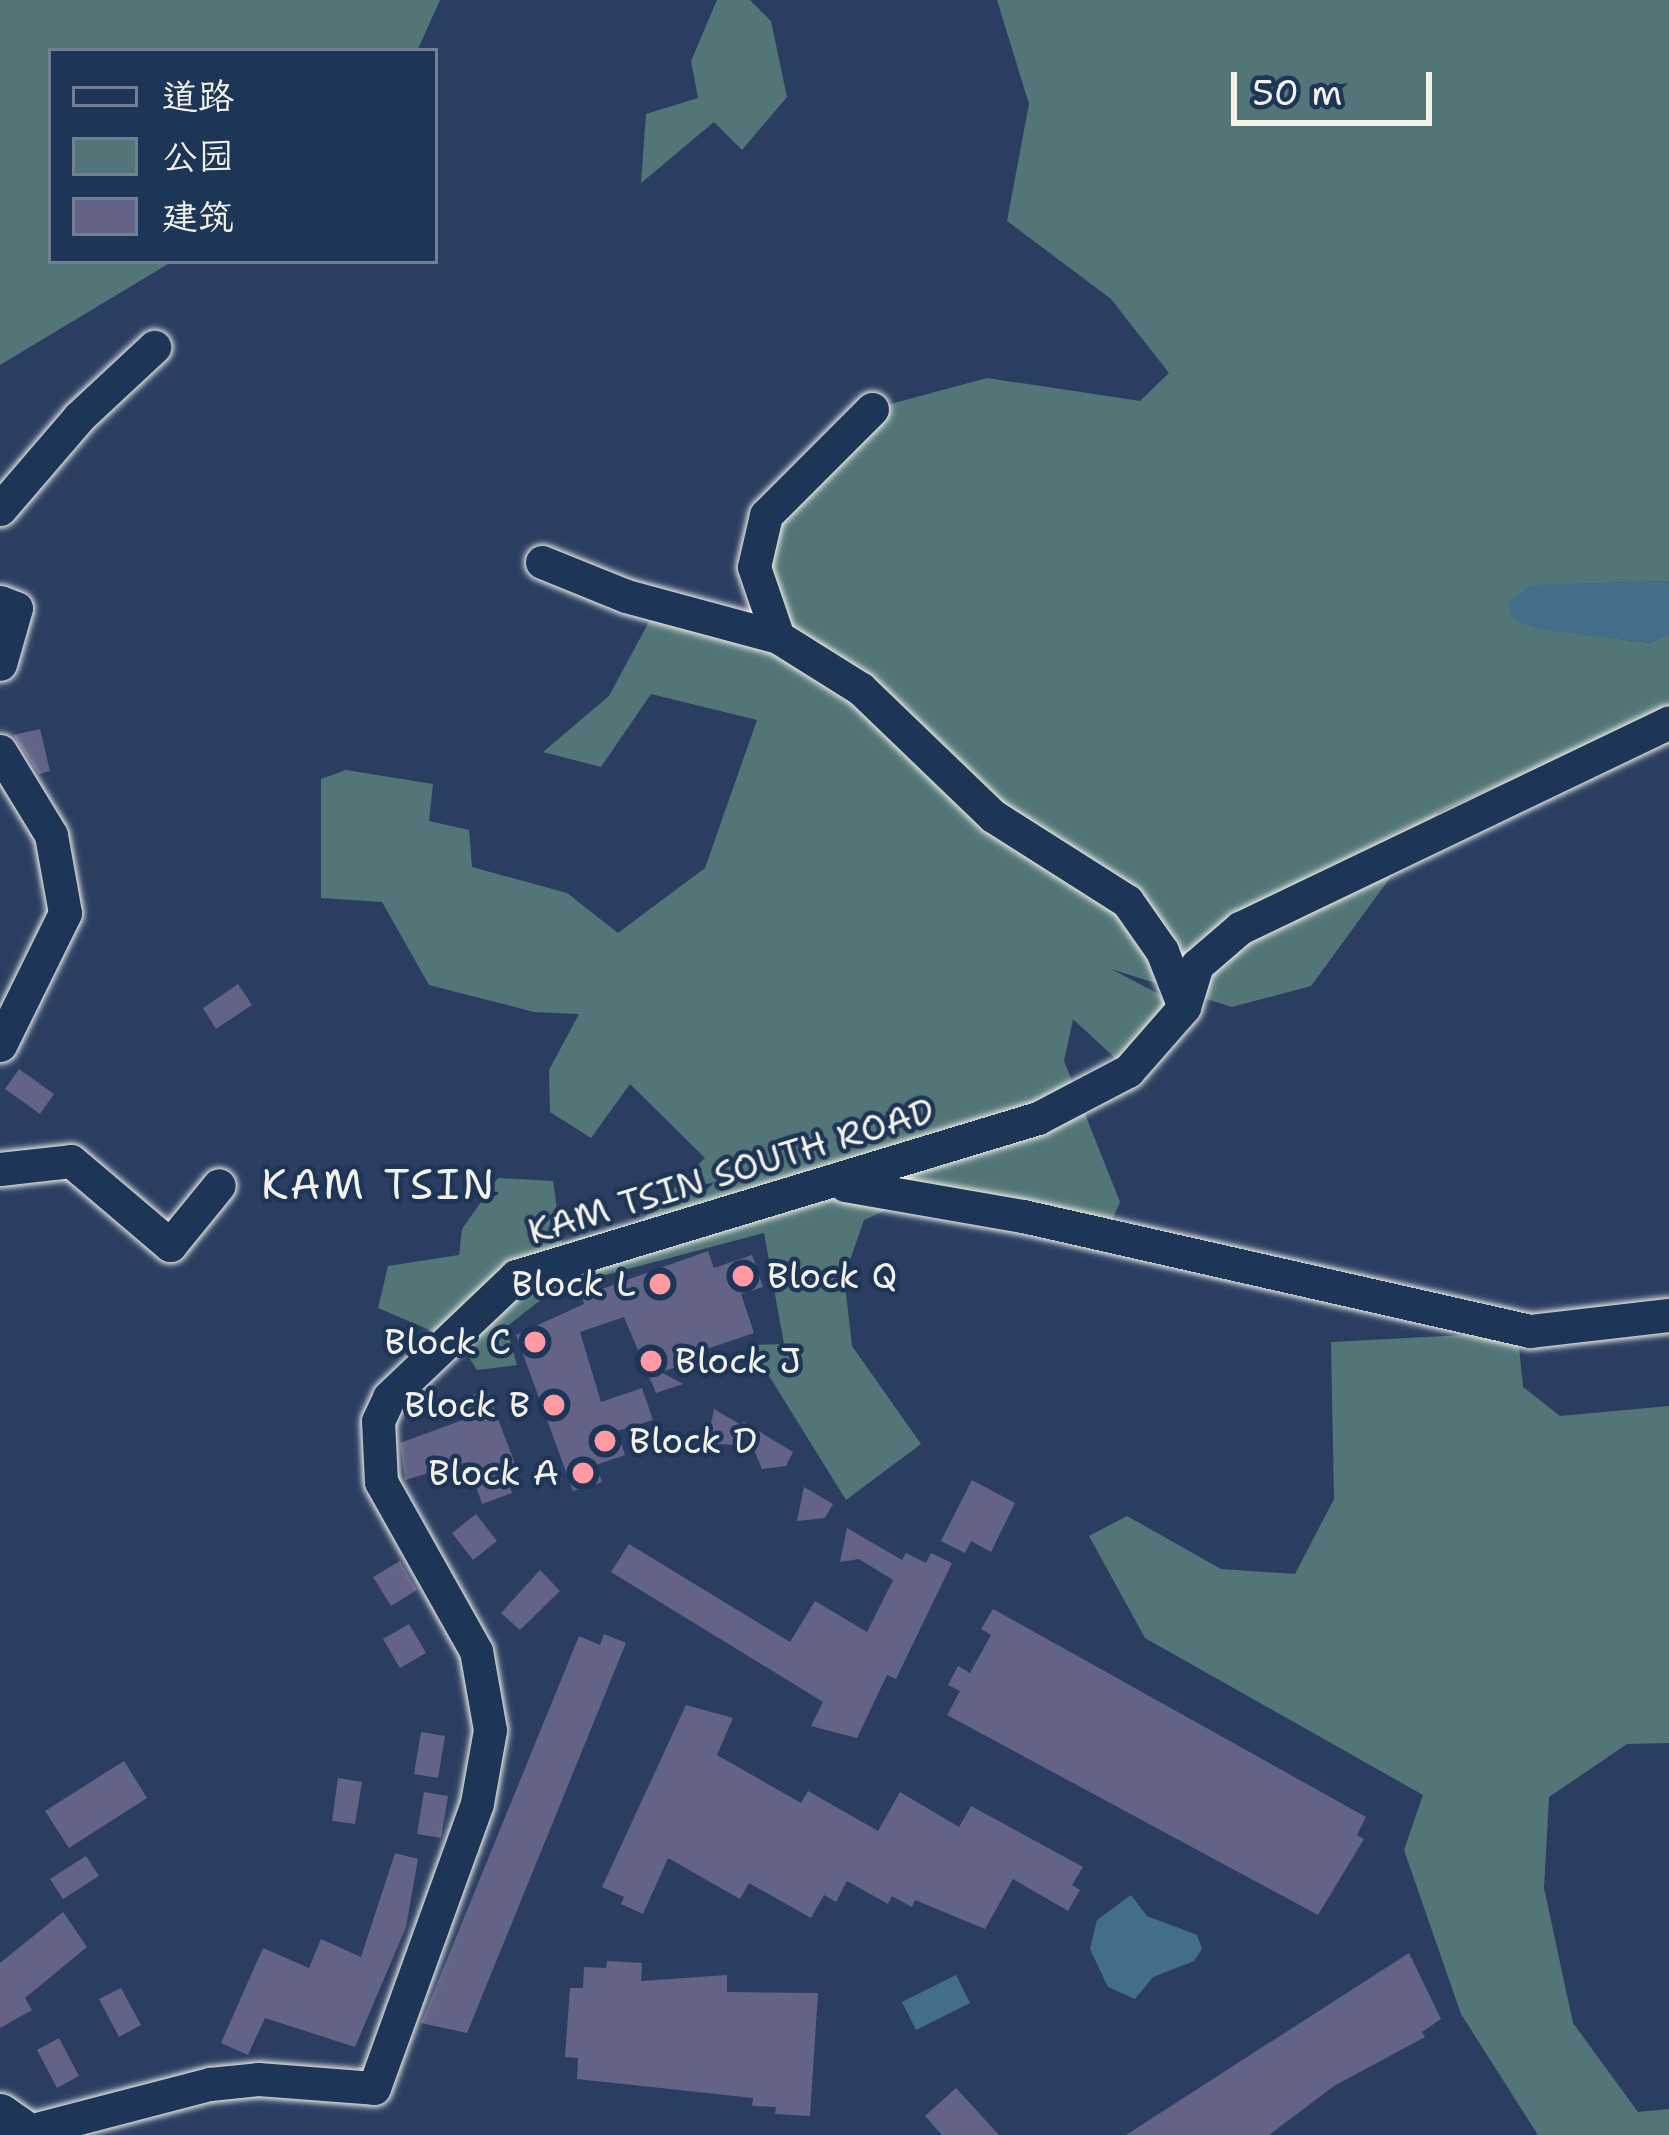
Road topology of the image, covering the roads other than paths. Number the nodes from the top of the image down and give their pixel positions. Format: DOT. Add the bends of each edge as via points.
graph roads {
  1 [pos="154,347"];
  2 [pos="872,409"];
  3 [pos="0,508"];
  4 [pos="542,562"];
  5 [pos="0,602"];
  6 [pos="778,638"];
  7 [pos="0,664"];
  8 [pos="1669,722"];
  9 [pos="0,751"];
  10 [pos="1184,1007"];
  11 [pos="0,1043"];
  12 [pos="0,1169"];
  13 [pos="837,1184"];
  14 [pos="219,1185"];
  15 [pos="1669,1315"];
  16 [pos="20,2126"];
  1 -- 3 [label="street"];
  2 -- 6 [label="street" via="766,515 754,567"];
  4 -- 6 [label="street" via="626,596"];
  5 -- 7 [label="street" via="16,608"];
  6 -- 10 [label="street" via="861,689 993,816 1127,901 1162,951"];
  8 -- 10 [label="street, KAM TSIN SOUTH ROAD" via="1240,928 1197,965"];
  9 -- 11 [label="street" via="51,835 65,914"];
  10 -- 13 [label="street, KAM TSIN SOUTH ROAD" via="1128,1070 1038,1118"];
  12 -- 14 [label="street" via="71,1161 170,1245"];
  13 -- 15 [label="street" via="1023,1216 1530,1330"];
  13 -- 16 [label="street, KAM TSIN SOUTH ROAD" via="652,1229 516,1276 389,1397 375,1465 476,1652 490,1730 477,1803 374,2088 226,2082"];
}
